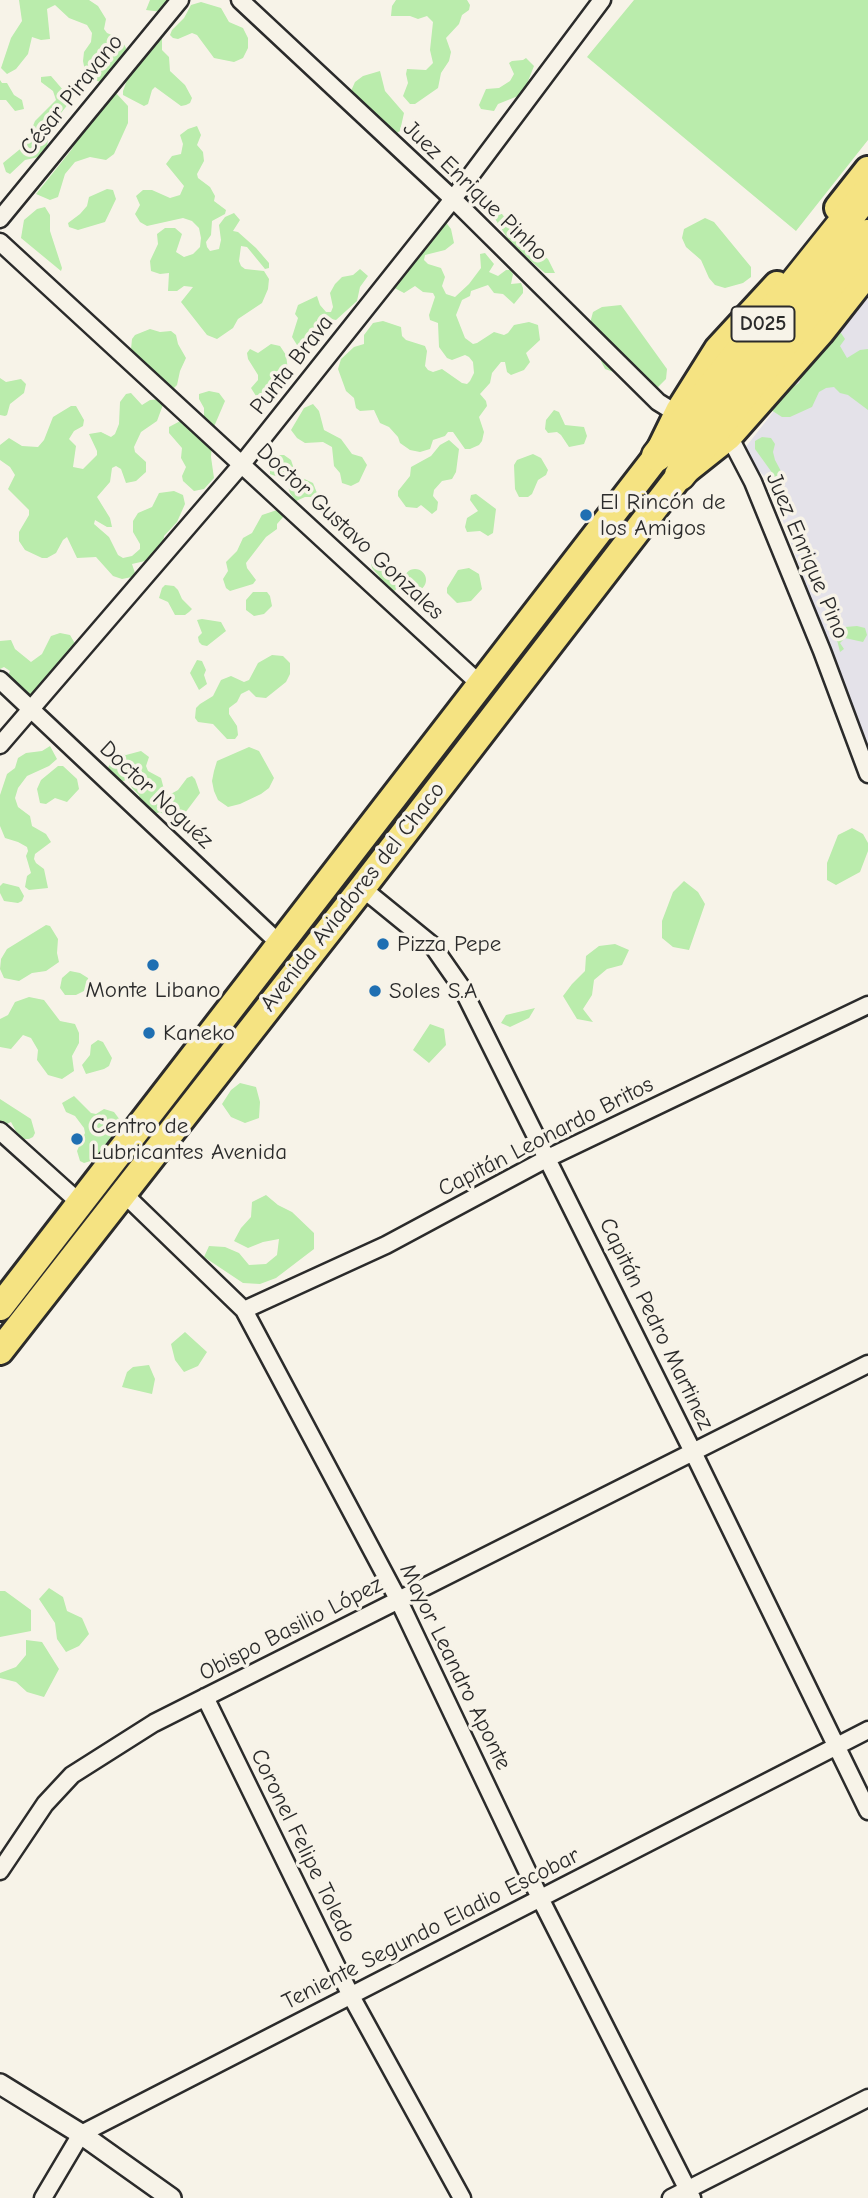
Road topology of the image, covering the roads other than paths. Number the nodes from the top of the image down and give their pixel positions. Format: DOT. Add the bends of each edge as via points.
graph roads {
  1 [pos="180,0"];
  2 [pos="240,0"];
  3 [pos="602,0"];
  4 [pos="868,170"];
  5 [pos="868,192"];
  6 [pos="453,199"];
  7 [pos="0,219"];
  8 [pos="868,235"];
  9 [pos="0,242"];
  10 [pos="868,272"];
  11 [pos="679,411"];
  12 [pos="729,436"];
  13 [pos="657,456"];
  14 [pos="242,464"];
  15 [pos="680,475"];
  16 [pos="0,680"];
  17 [pos="482,686"];
  18 [pos="30,708"];
  19 [pos="0,745"];
  20 [pos="868,774"];
  21 [pos="362,888"];
  22 [pos="280,944"];
  23 [pos="868,1005"];
  24 [pos="0,1131"];
  25 [pos="548,1158"];
  26 [pos="123,1193"];
  27 [pos="80,1203"];
  28 [pos="0,1307"];
  29 [pos="244,1310"];
  30 [pos="0,1351"];
  31 [pos="868,1364"];
  32 [pos="694,1452"];
  33 [pos="399,1601"];
  34 [pos="205,1697"];
  35 [pos="868,1730"];
  36 [pos="838,1746"];
  37 [pos="868,1811"];
  38 [pos="0,1871"];
  39 [pos="540,1898"];
  40 [pos="351,1996"];
  41 [pos="0,2084"];
  42 [pos="868,2098"];
  43 [pos="81,2134"];
  44 [pos="690,2194"];
  45 [pos="43,2198"];
  46 [pos="171,2198"];
  47 [pos="462,2198"];
  48 [pos="671,2198"];
  1 -- 7 [label="street, César Piravano"];
  2 -- 6 [label="street, Juez Enrique Pinho"];
  3 -- 6 [label="street, Punta Brava"];
  4 -- 11 [label="highway, Avenida Aviadores del Chaco" via="769,295 718,349"];
  5 -- 13 [label="highway, D025"];
  6 -- 11 [label="street, Juez Enrique Pinho" via="658,402"];
  6 -- 14 [label="street, Punta Brava"];
  8 -- 15 [label="highway, D025"];
  9 -- 14 [label="street, Doctor Gustavo Gonzales"];
  10 -- 12 [label="highway, Avenida Aviadores del Chaco"];
  11 -- 13 [label="highway, Avenida Aviadores del Chaco"];
  12 -- 15 [label="highway, Avenida Aviadores del Chaco"];
  12 -- 20 [label="street, Juez Enrique Pino" via="778,542"];
  13 -- 17 [label="highway, Avenida Aviadores del Chaco"];
  14 -- 17 [label="street, Doctor Gustavo Gonzales"];
  14 -- 18 [label="street, Punta Brava"];
  15 -- 21 [label="highway, Avenida Aviadores del Chaco"];
  16 -- 18 [label="street, Doctor Noguéz"];
  17 -- 22 [label="highway, Avenida Aviadores del Chaco"];
  18 -- 19 [label="street, Punta Brava"];
  18 -- 22 [label="street, Doctor Noguéz"];
  21 -- 25 [label="street, Capitán Pedro Martinez" via="432,945 445,962"];
  21 -- 26 [label="highway, Avenida Aviadores del Chaco"];
  22 -- 27 [label="highway, Avenida Aviadores del Chaco"];
  23 -- 25 [label="street, Capitán Leonardo Britos"];
  24 -- 27 [label="street"];
  25 -- 29 [label="street, Capitán Leonardo Britos" via="386,1245"];
  25 -- 32 [label="street, Capitán Pedro Martinez"];
  26 -- 29 [label="street, Mayor Leandro Aponte"];
  26 -- 30 [label="highway, Avenida Aviadores del Chaco"];
  27 -- 28 [label="highway, Avenida Aviadores del Chaco"];
  29 -- 33 [label="street, Mayor Leandro Aponte"];
  31 -- 32 [label="street, Obispo Basilio López"];
  32 -- 33 [label="street, Obispo Basilio López"];
  32 -- 36 [label="street, Capitán Pedro Martinez"];
  33 -- 34 [label="street, Obispo Basilio López"];
  33 -- 39 [label="street, Mayor Leandro Aponte"];
  34 -- 38 [label="street, Obispo Basilio López" via="153,1723 72,1775 45,1804"];
  34 -- 40 [label="street, Coronel Felipe Toledo"];
  35 -- 36 [label="street, Teniente Segundo Eladio Escobar"];
  36 -- 37 [label="street, Capitán Pedro Martinez"];
  36 -- 39 [label="street, Teniente Segundo Eladio Escobar"];
  39 -- 40 [label="street, Teniente Segundo Eladio Escobar"];
  39 -- 44 [label="street, Mayor Leandro Aponte"];
  40 -- 43 [label="street, Teniente Segundo Eladio Escobar"];
  40 -- 47 [label="street, Coronel Felipe Toledo"];
  41 -- 43 [label="street"];
  42 -- 44 [label="street"];
  43 -- 45 [label="street"];
  43 -- 46 [label="street"];
  44 -- 48 [label="street"];
}
